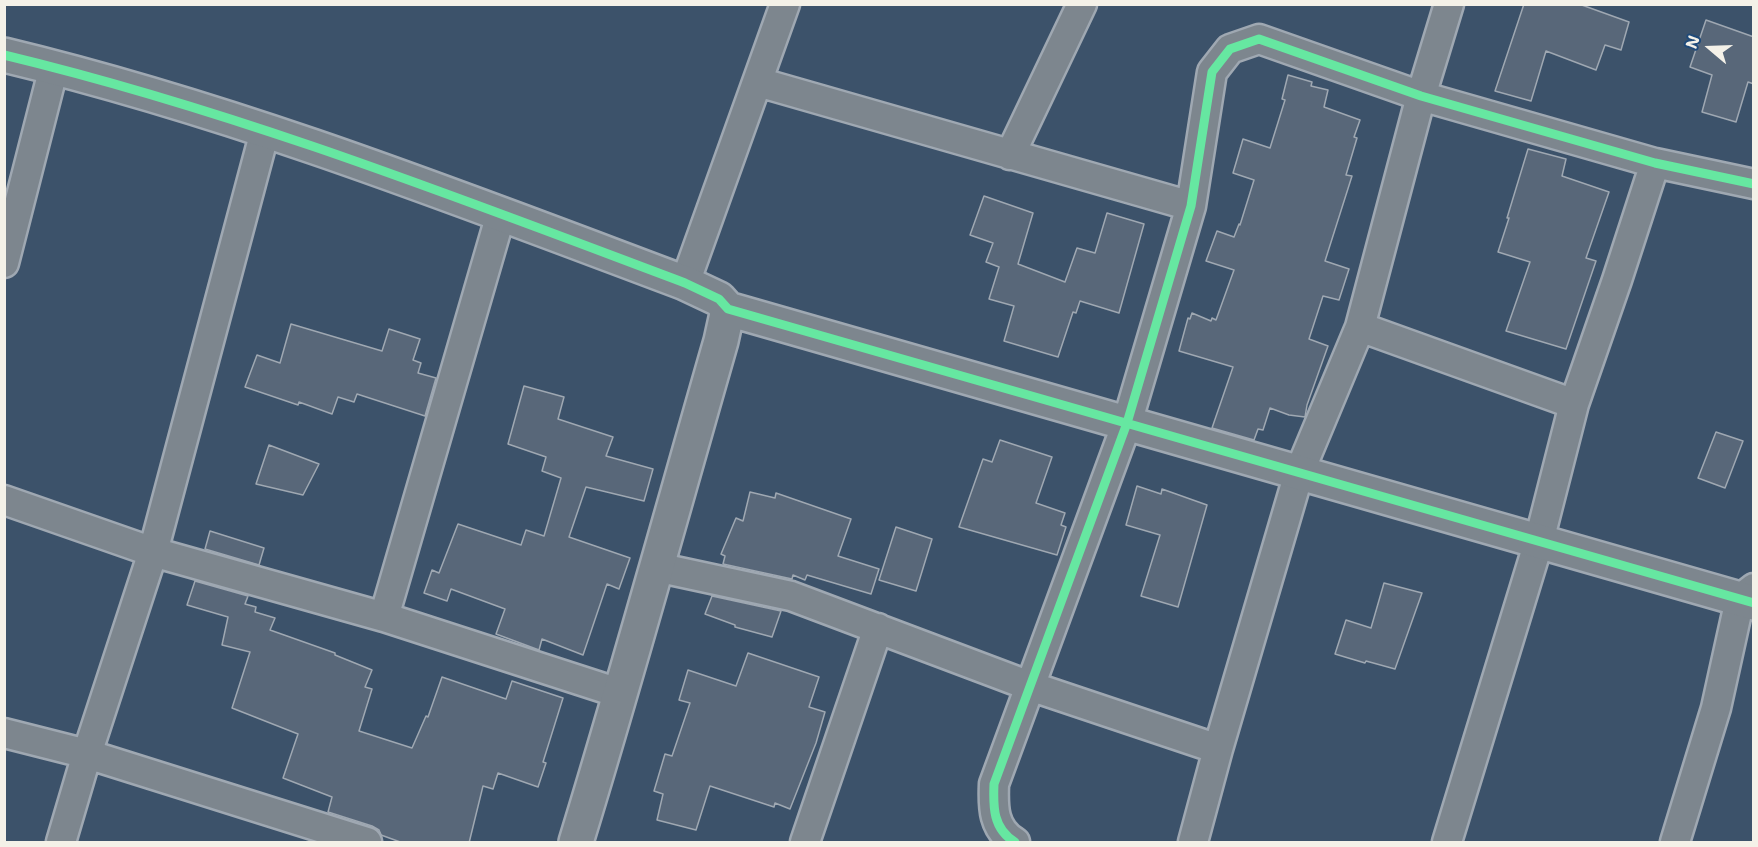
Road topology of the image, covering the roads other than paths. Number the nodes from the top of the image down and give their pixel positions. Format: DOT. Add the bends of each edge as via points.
graph roads {
  1 [pos="785,4"];
  2 [pos="1083,4"];
  3 [pos="1449,4"];
  4 [pos="4,55"];
  5 [pos="54,67"];
  6 [pos="758,82"];
  7 [pos="1421,96"];
  8 [pos="265,131"];
  9 [pos="1010,155"];
  10 [pos="1655,163"];
  11 [pos="1754,184"];
  12 [pos="1191,206"];
  13 [pos="501,214"];
  14 [pos="4,262"];
  15 [pos="685,283"];
  16 [pos="728,309"];
  17 [pos="1360,327"];
  18 [pos="1574,405"];
  19 [pos="1127,423"];
  20 [pos="1299,473"];
  21 [pos="4,500"];
  22 [pos="1539,541"];
  23 [pos="153,552"];
  24 [pos="656,567"];
  25 [pos="1749,597"];
  26 [pos="384,617"];
  27 [pos="878,628"];
  28 [pos="1030,686"];
  29 [pos="622,694"];
  30 [pos="4,733"];
  31 [pos="1218,749"];
  32 [pos="87,754"];
  33 [pos="61,843"];
  34 [pos="367,843"];
  35 [pos="576,843"];
  36 [pos="805,843"];
  37 [pos="1015,843"];
  38 [pos="1193,843"];
  39 [pos="1447,843"];
  40 [pos="1675,843"];
  1 -- 6 [label="street"];
  2 -- 9 [label="street"];
  3 -- 7 [label="street"];
  4 -- 5 [label="street"];
  5 -- 8 [label="street"];
  5 -- 14 [label="street"];
  6 -- 9 [label="street"];
  6 -- 15 [label="street"];
  7 -- 10 [label="street"];
  7 -- 12 [label="street" via="1259,39 1230,49 1212,72"];
  7 -- 17 [label="street"];
  8 -- 13 [label="street"];
  8 -- 23 [label="street"];
  9 -- 12 [label="street"];
  10 -- 11 [label="street"];
  10 -- 18 [label="street"];
  12 -- 19 [label="street"];
  13 -- 15 [label="street"];
  13 -- 26 [label="street"];
  15 -- 16 [label="street" via="719,298"];
  16 -- 19 [label="street"];
  16 -- 24 [label="street"];
  17 -- 18 [label="street"];
  17 -- 20 [label="street"];
  18 -- 22 [label="street"];
  19 -- 20 [label="street"];
  19 -- 28 [label="street"];
  20 -- 22 [label="street"];
  20 -- 31 [label="street"];
  21 -- 23 [label="street"];
  22 -- 25 [label="street"];
  22 -- 39 [label="street"];
  23 -- 26 [label="street"];
  23 -- 32 [label="street"];
  24 -- 27 [label="street" via="791,597"];
  24 -- 29 [label="street"];
  25 -- 40 [label="street"];
  26 -- 29 [label="street"];
  27 -- 28 [label="street"];
  27 -- 36 [label="street"];
  28 -- 31 [label="street"];
  28 -- 37 [label="street" via="994,784 996,821"];
  29 -- 35 [label="street"];
  30 -- 32 [label="street"];
  31 -- 38 [label="street"];
  32 -- 33 [label="street"];
  32 -- 34 [label="street"];
}
